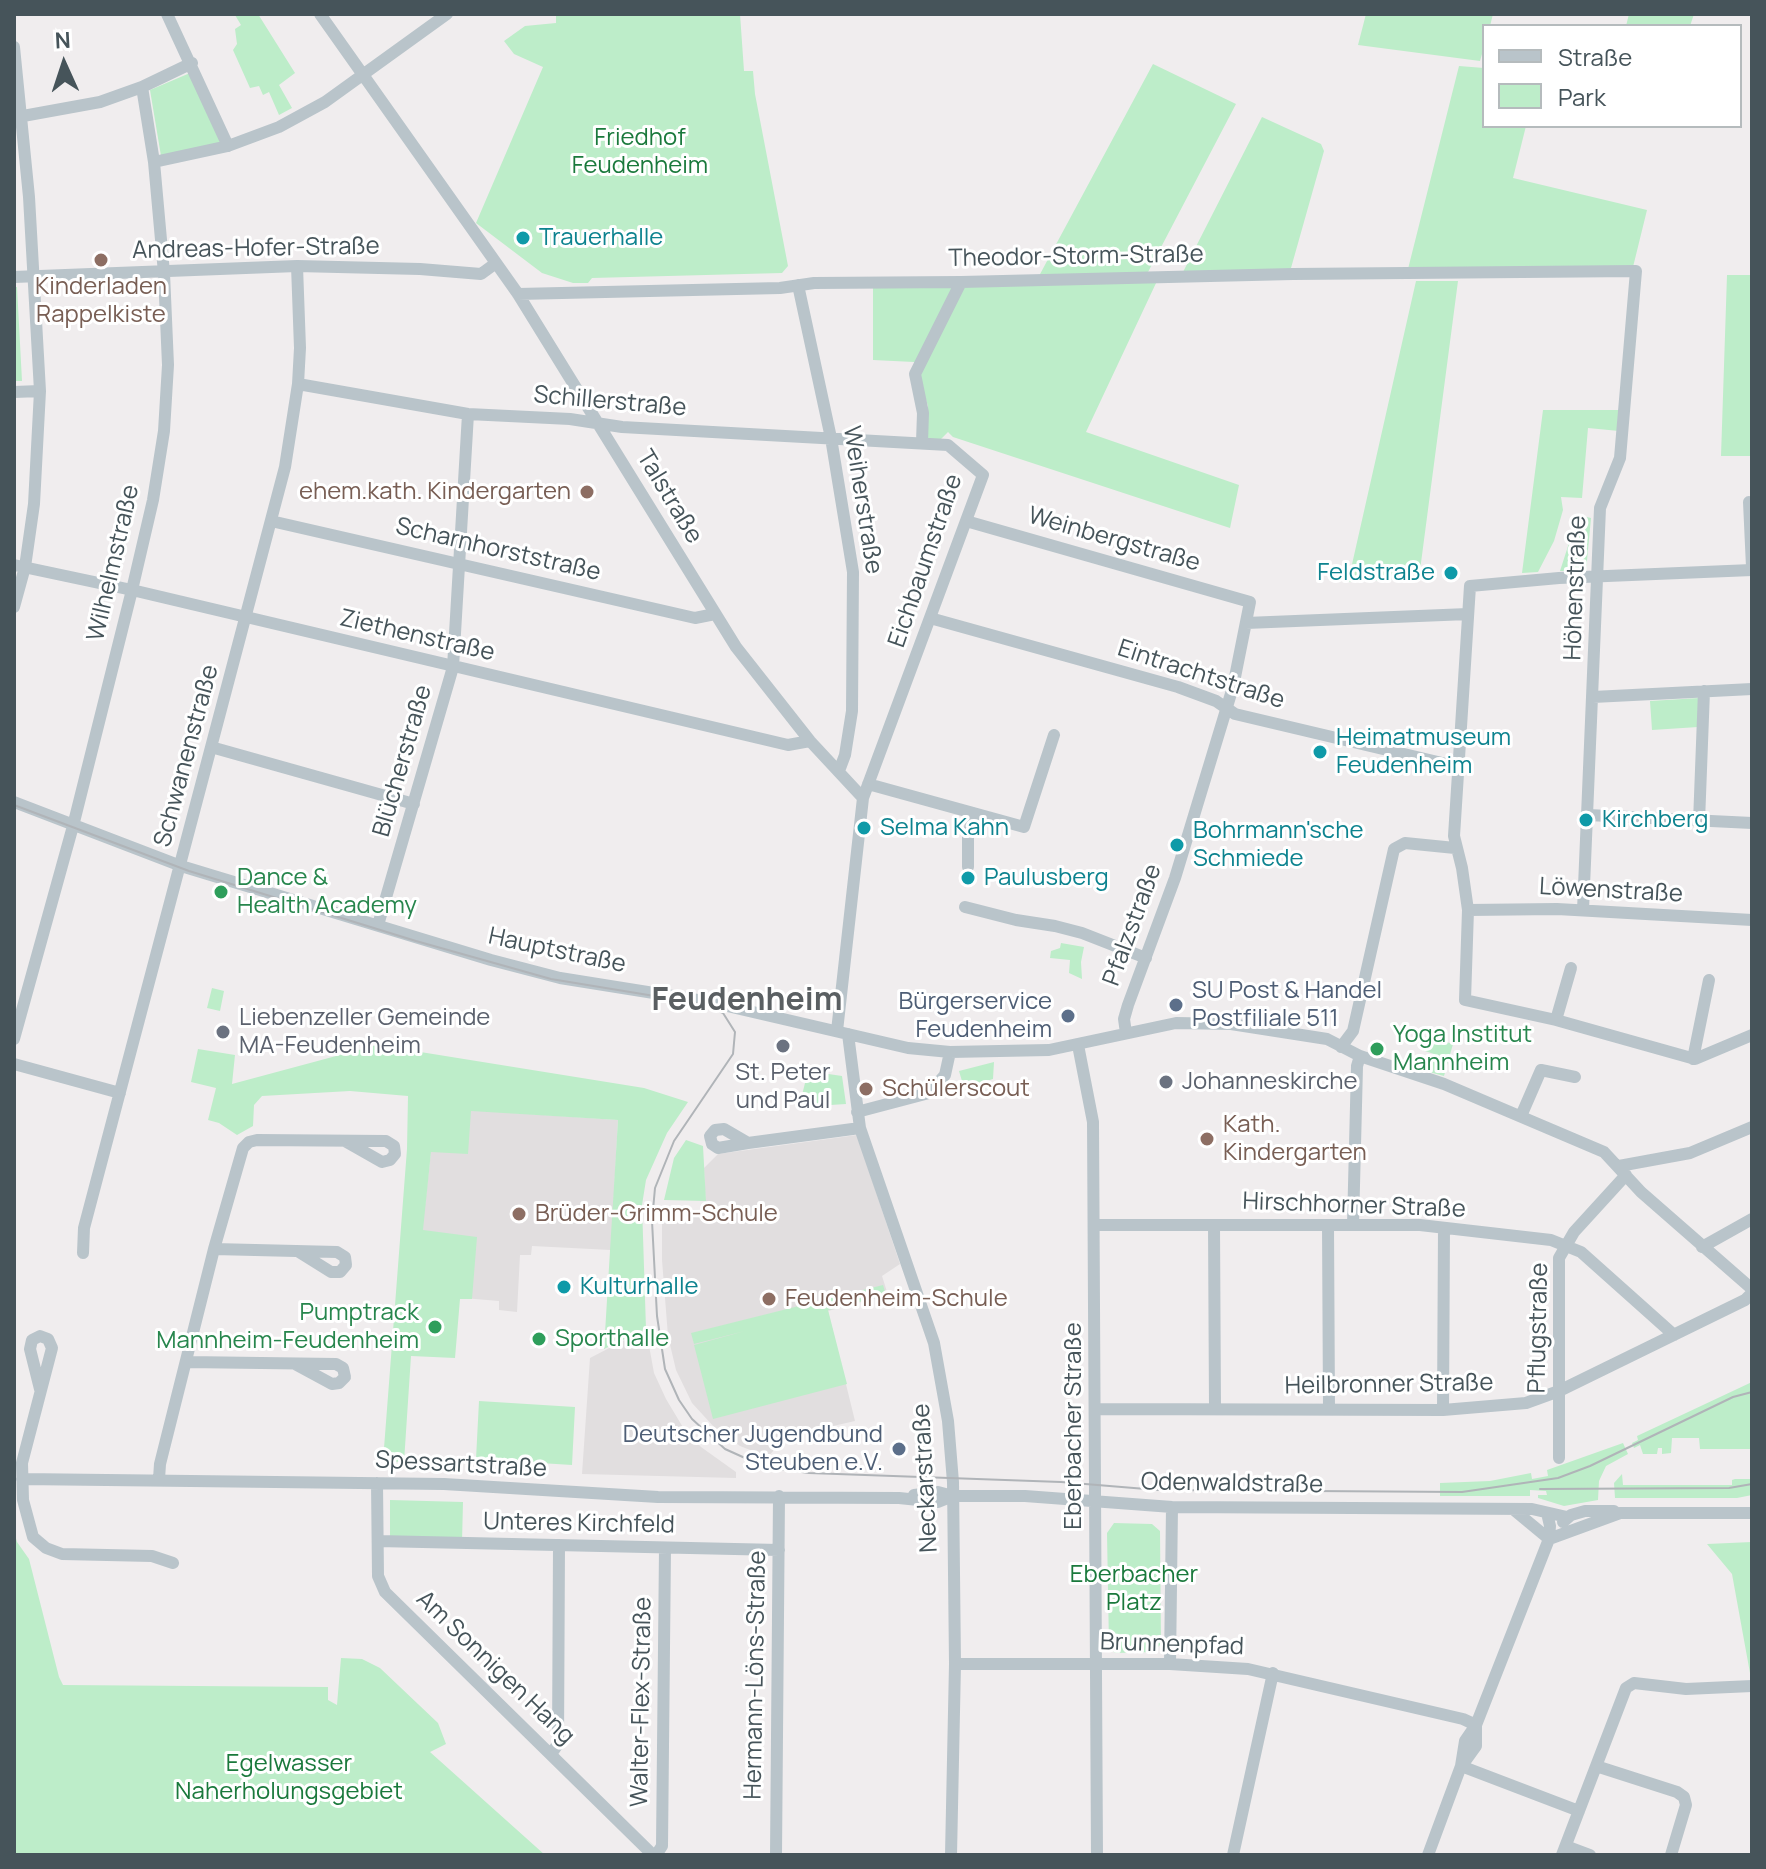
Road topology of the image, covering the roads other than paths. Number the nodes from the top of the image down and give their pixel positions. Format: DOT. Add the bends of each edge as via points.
graph roads {
  1 [pos="167,14"];
  2 [pos="320,14"];
  3 [pos="447,14"];
  4 [pos="14,47"];
  5 [pos="192,63"];
  6 [pos="365,74"];
  7 [pos="142,87"];
  8 [pos="23,116"];
  9 [pos="228,146"];
  10 [pos="154,162"];
  11 [pos="496,263"];
  12 [pos="297,266"];
  13 [pos="1636,271"];
  14 [pos="164,273"];
  15 [pos="33,276"];
  16 [pos="14,277"];
  17 [pos="961,282"];
  18 [pos="798,285"];
  19 [pos="518,294"];
  20 [pos="298,384"];
  21 [pos="40,391"];
  22 [pos="14,392"];
  23 [pos="468,414"];
  24 [pos="599,423"];
  25 [pos="831,438"];
  26 [pos="922,442"];
  27 [pos="1749,502"];
  28 [pos="271,521"];
  29 [pos="966,521"];
  30 [pos="459,564"];
  31 [pos="19,566"];
  32 [pos="1752,568"];
  33 [pos="1599,576"];
  34 [pos="132,590"];
  35 [pos="1250,602"];
  36 [pos="14,607"];
  37 [pos="715,614"];
  38 [pos="1468,614"];
  39 [pos="246,618"];
  40 [pos="930,618"];
  41 [pos="1246,623"];
  42 [pos="453,667"];
  43 [pos="1752,689"];
  44 [pos="1704,691"];
  45 [pos="1593,697"];
  46 [pos="1226,708"];
  47 [pos="1054,735"];
  48 [pos="810,741"];
  49 [pos="211,747"];
  50 [pos="1459,767"];
  51 [pos="839,771"];
  52 [pos="868,784"];
  53 [pos="863,798"];
  54 [pos="14,802"];
  55 [pos="414,804"];
  56 [pos="973,813"];
  57 [pos="1588,815"];
  58 [pos="1699,822"];
  59 [pos="1752,823"];
  60 [pos="73,826"];
  61 [pos="1455,848"];
  62 [pos="181,866"];
  63 [pos="968,867"];
  64 [pos="965,907"];
  65 [pos="1468,910"];
  66 [pos="1583,910"];
  67 [pos="1752,920"];
  68 [pos="378,925"];
  69 [pos="1146,958"];
  70 [pos="1571,968"];
  71 [pos="1709,980"];
  72 [pos="1556,1020"];
  73 [pos="843,1032"];
  74 [pos="1126,1033"];
  75 [pos="1752,1035"];
  76 [pos="14,1039"];
  77 [pos="1078,1045"];
  78 [pos="1341,1047"];
  79 [pos="950,1052"];
  80 [pos="1360,1056"];
  81 [pos="1693,1059"];
  82 [pos="14,1064"];
  83 [pos="1575,1077"];
  84 [pos="120,1093"];
  85 [pos="857,1112"];
  86 [pos="1521,1116"];
  87 [pos="1752,1127"];
  88 [pos="860,1128"];
  89 [pos="345,1141"];
  90 [pos="748,1143"];
  91 [pos="1622,1170"];
  92 [pos="1752,1219"];
  93 [pos="1095,1225"];
  94 [pos="1214,1225"];
  95 [pos="1328,1225"];
  96 [pos="1353,1225"];
  97 [pos="1444,1228"];
  98 [pos="1565,1244"];
  99 [pos="1702,1247"];
  100 [pos="214,1249"];
  101 [pos="299,1252"];
  102 [pos="83,1253"];
  103 [pos="1752,1291"];
  104 [pos="1674,1335"];
  105 [pos="186,1362"];
  106 [pos="295,1364"];
  107 [pos="40,1389"];
  108 [pos="1559,1391"];
  109 [pos="1215,1408"];
  110 [pos="1096,1409"];
  111 [pos="1329,1409"];
  112 [pos="1443,1410"];
  113 [pos="1559,1458"];
  114 [pos="22,1479"];
  115 [pos="159,1479"];
  116 [pos="377,1483"];
  117 [pos="779,1496"];
  118 [pos="953,1496"];
  119 [pos="1097,1502"];
  120 [pos="1172,1507"];
  121 [pos="1512,1509"];
  122 [pos="1547,1513"];
  123 [pos="1620,1513"];
  124 [pos="1752,1513"];
  125 [pos="1567,1517"];
  126 [pos="1549,1539"];
  127 [pos="378,1541"];
  128 [pos="559,1545"];
  129 [pos="665,1548"];
  130 [pos="779,1550"];
  131 [pos="173,1563"];
  132 [pos="955,1664"];
  133 [pos="1097,1664"];
  134 [pos="1170,1664"];
  135 [pos="1273,1673"];
  136 [pos="1752,1686"];
  137 [pos="1476,1725"];
  138 [pos="551,1754"];
  139 [pos="1461,1766"];
  140 [pos="1596,1766"];
  141 [pos="1579,1811"];
  142 [pos="1564,1850"];
  143 [pos="654,1855"];
  144 [pos="776,1855"];
  145 [pos="951,1855"];
  146 [pos="1097,1855"];
  147 [pos="1233,1855"];
  148 [pos="1428,1855"];
  149 [pos="1590,1855"];
  150 [pos="1671,1855"];
  1 -- 5 [label="street"];
  2 -- 6 [label="street, Talstraße"];
  3 -- 6 [label="street"];
  4 -- 8 [label="street"];
  5 -- 7 [label="street"];
  5 -- 9 [label="street"];
  6 -- 9 [label="street" via="279,127"];
  6 -- 11 [label="street, Talstraße"];
  7 -- 8 [label="street" via="100,102"];
  7 -- 10 [label="street, Wilhelmstraße"];
  8 -- 15 [label="street"];
  9 -- 10 [label="street"];
  10 -- 14 [label="street, Wilhelmstraße"];
  11 -- 12 [label="street, Andreas-Hofer-Straße" via="481,274"];
  11 -- 19 [label="street, Talstraße"];
  12 -- 14 [label="street, Andreas-Hofer-Straße"];
  12 -- 20 [label="street, Schwanenstraße"];
  13 -- 17 [label="street, Theodor-Storm-Straße"];
  13 -- 33 [label="street, Höhenstraße" via="1620,458 1600,508"];
  14 -- 15 [label="street, Andreas-Hofer-Straße"];
  14 -- 34 [label="street, Wilhelmstraße" via="164,431"];
  15 -- 16 [label="street, Andreas-Hofer-Straße"];
  15 -- 21 [label="street"];
  17 -- 18 [label="street, Theodor-Storm-Straße"];
  17 -- 26 [label="street, Eichbaumstraße" via="915,374"];
  18 -- 19 [label="street, Theodor-Storm-Straße"];
  18 -- 25 [label="street, Weiherstraße"];
  19 -- 24 [label="street, Talstraße"];
  20 -- 23 [label="street, Schillerstraße"];
  20 -- 28 [label="street, Schwanenstraße"];
  21 -- 22 [label="street"];
  21 -- 31 [label="street" via="34,504"];
  23 -- 24 [label="street, Schillerstraße"];
  23 -- 30 [label="street, Blücherstraße"];
  24 -- 25 [label="street, Schillerstraße"];
  24 -- 37 [label="street, Talstraße"];
  25 -- 26 [label="street, Schillerstraße"];
  25 -- 51 [label="street, Weiherstraße" via="853,572 852,711"];
  26 -- 29 [label="street, Eichbaumstraße" via="948,445 983,475"];
  27 -- 32 [label="street"];
  28 -- 30 [label="street, Scharnhorststraße"];
  28 -- 39 [label="street, Schwanenstraße"];
  29 -- 35 [label="street, Weinbergstraße"];
  29 -- 40 [label="street, Eichbaumstraße"];
  30 -- 37 [label="street, Scharnhorststraße" via="695,618"];
  30 -- 42 [label="street, Blücherstraße"];
  31 -- 34 [label="street, Ziethenstraße"];
  31 -- 36 [label="street"];
  32 -- 33 [label="street"];
  33 -- 38 [label="street" via="1470,586"];
  33 -- 45 [label="street, Höhenstraße"];
  34 -- 39 [label="street, Ziethenstraße"];
  34 -- 60 [label="street, Wilhelmstraße"];
  35 -- 41 [label="street, Pfalzstraße"];
  37 -- 48 [label="street, Talstraße"];
  38 -- 41 [label="street"];
  38 -- 50 [label="street"];
  39 -- 42 [label="street, Ziethenstraße"];
  39 -- 49 [label="street, Schwanenstraße"];
  40 -- 46 [label="street, Eintrachtstraße" via="1178,687"];
  40 -- 52 [label="street, Eichbaumstraße"];
  41 -- 46 [label="street, Pfalzstraße"];
  42 -- 48 [label="street, Ziethenstraße" via="788,745"];
  42 -- 55 [label="street, Blücherstraße"];
  43 -- 44 [label="street"];
  44 -- 45 [label="street"];
  44 -- 58 [label="street"];
  45 -- 57 [label="street, Höhenstraße"];
  46 -- 50 [label="street, Eintrachtstraße"];
  46 -- 69 [label="street, Pfalzstraße"];
  47 -- 56 [label="street" via="1024,827"];
  48 -- 51 [label="street, Talstraße"];
  49 -- 55 [label="street"];
  49 -- 62 [label="street, Schwanenstraße"];
  50 -- 61 [label="street"];
  51 -- 53 [label="street, Talstraße"];
  52 -- 53 [label="street, Eichbaumstraße"];
  52 -- 56 [label="street"];
  53 -- 73 [label="street"];
  54 -- 60 [label="street, Hauptstraße"];
  55 -- 68 [label="street, Blücherstraße"];
  56 -- 63 [label="street"];
  57 -- 58 [label="street"];
  57 -- 66 [label="street, Höhenstraße"];
  58 -- 59 [label="street"];
  60 -- 62 [label="street, Hauptstraße"];
  60 -- 76 [label="street, Wilhelmstraße"];
  61 -- 65 [label="street"];
  61 -- 78 [label="street" via="1405,843 1394,849 1353,1031"];
  62 -- 68 [label="street, Hauptstraße"];
  62 -- 84 [label="street, Schwanenstraße"];
  64 -- 69 [label="street" via="1082,933"];
  65 -- 66 [label="street, Löwenstraße"];
  65 -- 72 [label="street" via="1465,1000"];
  66 -- 67 [label="street, Löwenstraße"];
  68 -- 73 [label="street, Hauptstraße" via="538,974 710,1002"];
  69 -- 74 [label="street, Pfalzstraße" via="1124,1019"];
  70 -- 72 [label="street"];
  71 -- 81 [label="street"];
  72 -- 81 [label="street"];
  73 -- 79 [label="street, Hauptstraße"];
  73 -- 85 [label="street, Neckarstraße"];
  74 -- 77 [label="street, Hauptstraße"];
  74 -- 78 [label="street, Hauptstraße" via="1176,1023 1231,1024 1308,1034"];
  75 -- 81 [label="street"];
  77 -- 79 [label="street, Hauptstraße"];
  77 -- 93 [label="street, Eberbacher Straße" via="1093,1122"];
  78 -- 80 [label="street, Hauptstraße"];
  79 -- 85 [label="street" via="945,1075 929,1093"];
  80 -- 86 [label="street, Hauptstraße"];
  80 -- 96 [label="street"];
  82 -- 84 [label="street"];
  83 -- 86 [label="street" via="1541,1070"];
  84 -- 102 [label="street, Schwanenstraße" via="84,1228"];
  85 -- 88 [label="street, Neckarstraße"];
  86 -- 91 [label="street, Hauptstraße" via="1604,1152"];
  87 -- 91 [label="street" via="1690,1153"];
  88 -- 90 [label="street"];
  88 -- 118 [label="street, Neckarstraße" via="934,1343 948,1421"];
  89 -- 100 [label="street" via="249,1142 239,1159"];
  91 -- 98 [label="street, Pflugstraße"];
  91 -- 99 [label="street, Hauptstraße"];
  92 -- 99 [label="street"];
  93 -- 94 [label="street, Hirschhorner Straße"];
  93 -- 110 [label="street, Eberbacher Straße"];
  94 -- 95 [label="street, Hirschhorner Straße"];
  94 -- 109 [label="street"];
  95 -- 96 [label="street, Hirschhorner Straße"];
  95 -- 111 [label="street"];
  96 -- 97 [label="street, Hirschhorner Straße"];
  97 -- 98 [label="street, Hirschhorner Straße"];
  97 -- 112 [label="street"];
  98 -- 104 [label="street, Hirschhorner Straße" via="1581,1252"];
  98 -- 108 [label="street, Pflugstraße" via="1559,1258"];
  99 -- 103 [label="street, Hauptstraße"];
  100 -- 101 [label="street"];
  100 -- 105 [label="street"];
  103 -- 104 [label="street, Heilbronner Straße" via="1745,1300"];
  104 -- 108 [label="street, Heilbronner Straße"];
  105 -- 106 [label="street"];
  105 -- 115 [label="street"];
  107 -- 114 [label="street"];
  108 -- 112 [label="street, Heilbronner Straße" via="1526,1403"];
  108 -- 113 [label="street, Pflugstraße"];
  109 -- 110 [label="street, Heilbronner Straße"];
  109 -- 111 [label="street, Heilbronner Straße"];
  110 -- 119 [label="street, Eberbacher Straße"];
  111 -- 112 [label="street, Heilbronner Straße"];
  114 -- 115 [label="street, Spessartstraße"];
  114 -- 131 [label="street" via="33,1537 46,1548 62,1554 152,1556"];
  115 -- 116 [label="street, Spessartstraße"];
  116 -- 117 [label="street, Spessartstraße" via="658,1497"];
  116 -- 127 [label="street, Am Sonnigen Hang"];
  117 -- 118 [label="street, Spessartstraße"];
  117 -- 130 [label="street, Hermann-Löns-Straße"];
  118 -- 119 [label="street, Odenwaldstraße"];
  118 -- 132 [label="street, Neckarstraße"];
  119 -- 120 [label="street, Odenwaldstraße"];
  119 -- 133 [label="street, Eberbacher Straße"];
  120 -- 121 [label="street, Odenwaldstraße"];
  120 -- 134 [label="street"];
  121 -- 122 [label="street, Odenwaldstraße"];
  121 -- 126 [label="street"];
  122 -- 125 [label="street, Odenwaldstraße"];
  122 -- 126 [label="street"];
  123 -- 124 [label="street, Odenwaldstraße"];
  123 -- 125 [label="street, Odenwaldstraße" via="1585,1511"];
  123 -- 126 [label="street, Odenwaldstraße"];
  125 -- 126 [label="street"];
  126 -- 137 [label="street"];
  127 -- 128 [label="street, Unteres Kirchfeld"];
  127 -- 138 [label="street, Am Sonnigen Hang" via="378,1576 385,1592"];
  128 -- 129 [label="street, Unteres Kirchfeld"];
  128 -- 138 [label="street" via="558,1744"];
  129 -- 130 [label="street, Unteres Kirchfeld"];
  129 -- 143 [label="street, Walter-Flex-Straße" via="662,1846"];
  130 -- 144 [label="street, Hermann-Löns-Straße"];
  132 -- 133 [label="street, Brunnenpfad"];
  132 -- 145 [label="street, Neckarstraße"];
  133 -- 134 [label="street, Brunnenpfad"];
  133 -- 146 [label="street, Eberbacher Straße"];
  134 -- 135 [label="street, Brunnenpfad"];
  135 -- 137 [label="street, Brunnenpfad"];
  135 -- 147 [label="street"];
  136 -- 140 [label="street" via="1686,1689 1634,1683 1626,1688"];
  137 -- 139 [label="street" via="1476,1746"];
  138 -- 143 [label="street, Am Sonnigen Hang"];
  139 -- 141 [label="street"];
  139 -- 148 [label="street"];
  140 -- 141 [label="street"];
  140 -- 150 [label="street" via="1684,1797"];
  141 -- 142 [label="street"];
  142 -- 149 [label="street"];
}
